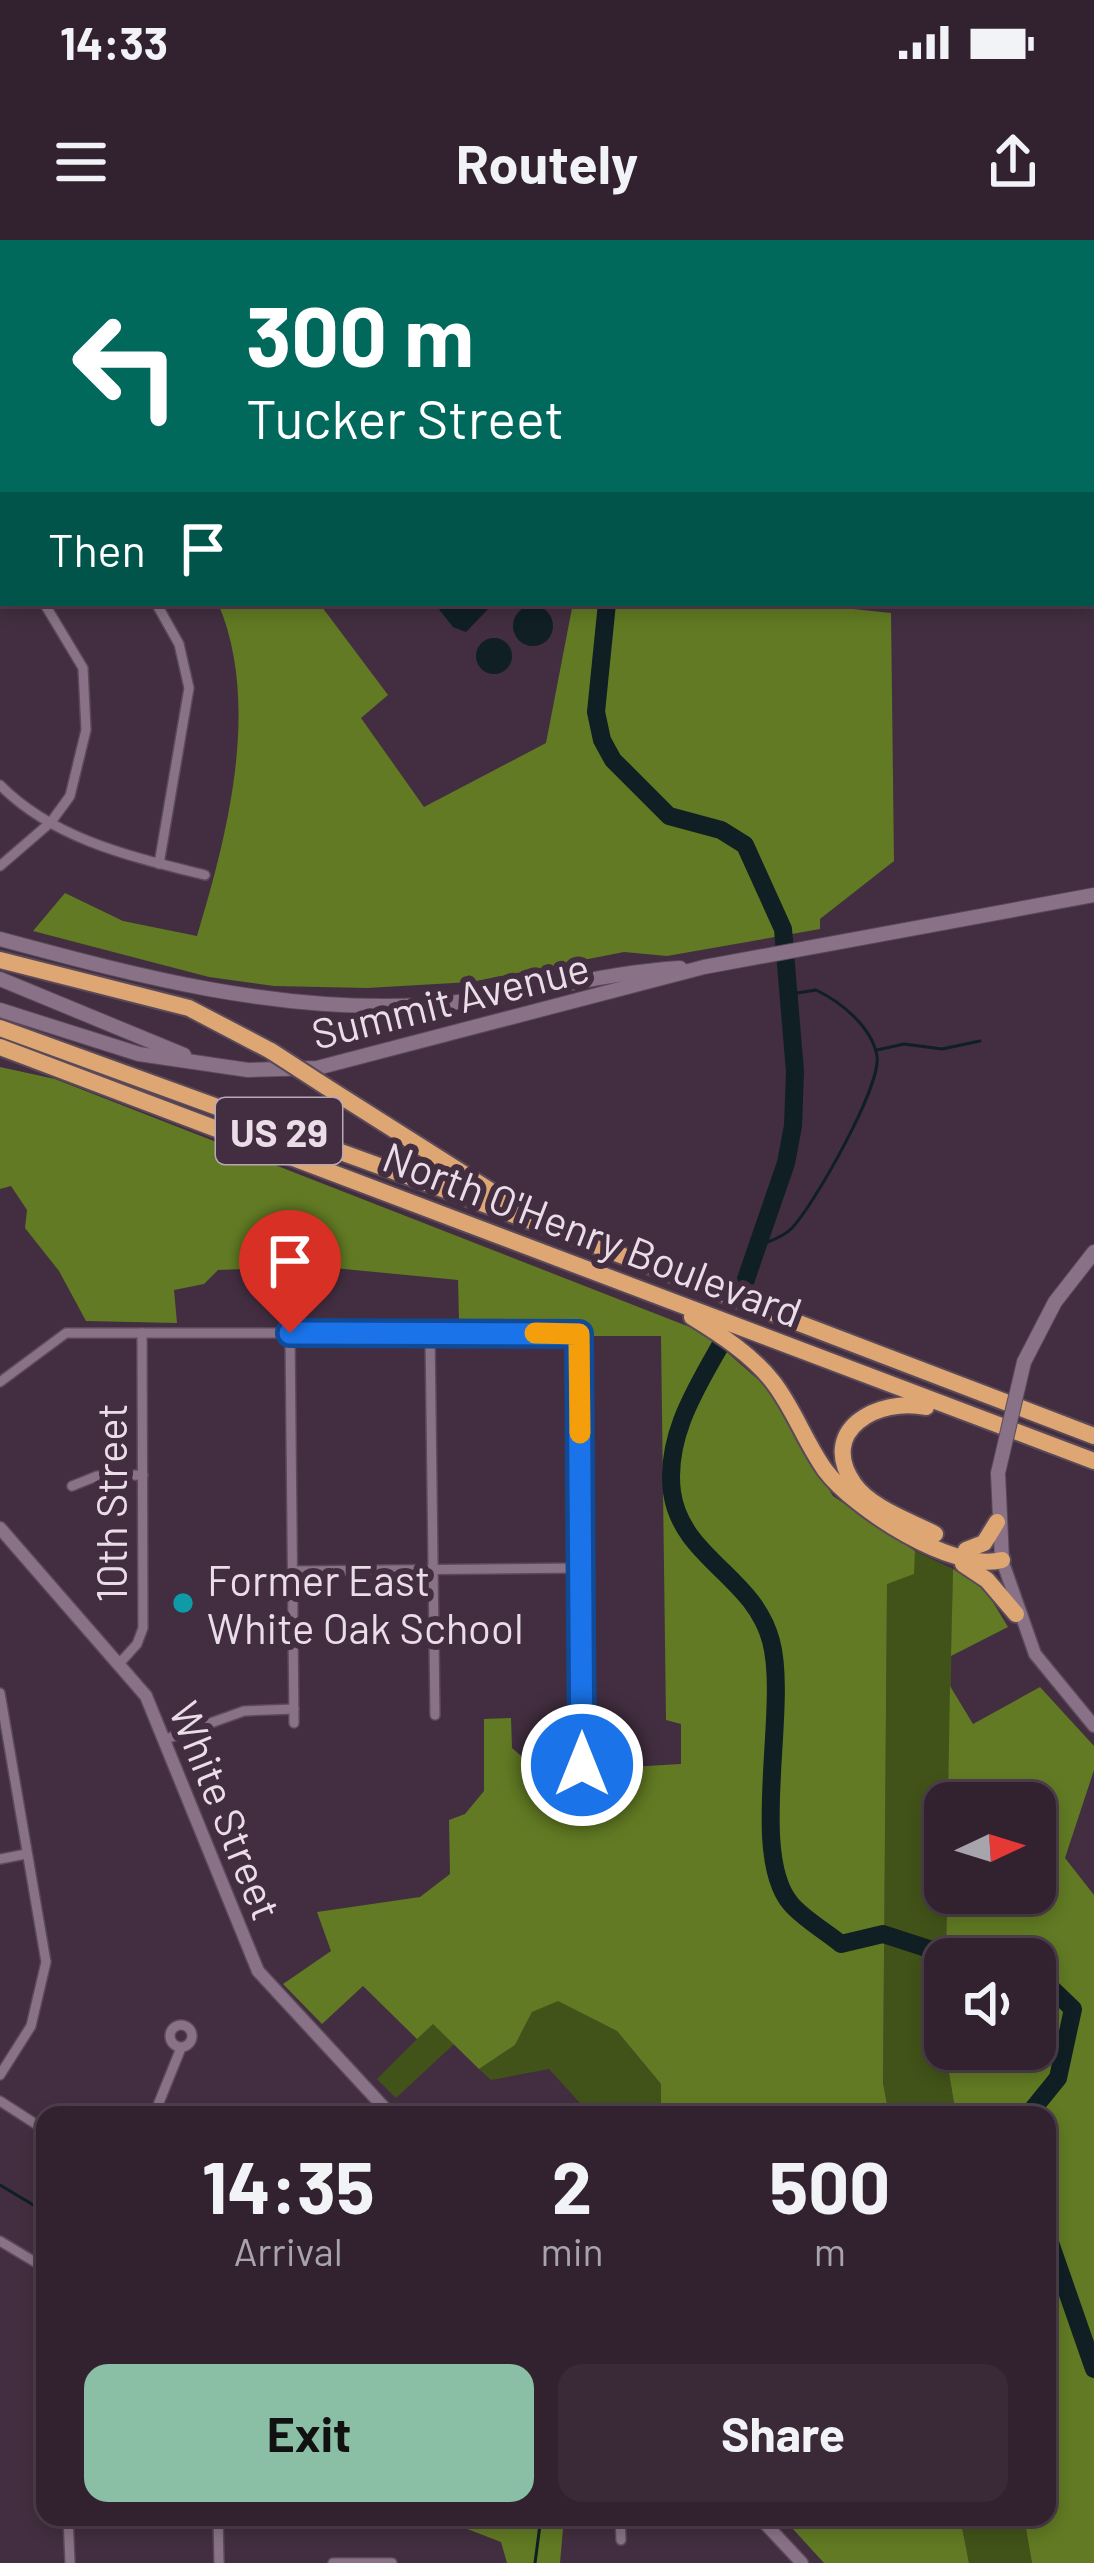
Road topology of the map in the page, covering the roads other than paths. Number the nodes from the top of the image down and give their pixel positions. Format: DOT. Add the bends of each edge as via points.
graph roads {
  1 [pos="46,606"];
  2 [pos="158,606"];
  3 [pos="0,785"];
  4 [pos="51,822"];
  5 [pos="159,864"];
  6 [pos="0,866"];
  7 [pos="205,875"];
  8 [pos="1094,895"];
  9 [pos="0,939"];
  10 [pos="0,948"];
  11 [pos="0,960"];
  12 [pos="86,962"];
  13 [pos="704,967"];
  14 [pos="0,979"];
  15 [pos="0,1010"];
  16 [pos="0,1028"];
  17 [pos="0,1047"];
  18 [pos="0,1058"];
  19 [pos="223,1067"];
  20 [pos="65,1072"];
  21 [pos="558,1232"];
  22 [pos="1094,1252"];
  23 [pos="662,1297"];
  24 [pos="142,1333"];
  25 [pos="290,1333"];
  26 [pos="430,1333"];
  27 [pos="0,1382"];
  28 [pos="987,1422"];
  29 [pos="1094,1436"];
  30 [pos="1094,1461"];
  31 [pos="143,1475"];
  32 [pos="72,1486"];
  33 [pos="997,1522"];
  34 [pos="0,1528"];
  35 [pos="957,1551"];
  36 [pos="1002,1560"];
  37 [pos="580,1568"];
  38 [pos="431,1569"];
  39 [pos="292,1571"];
  40 [pos="1016,1614"];
  41 [pos="118,1664"];
  42 [pos="0,1693"];
  43 [pos="294,1708"];
  44 [pos="435,1715"];
  45 [pos="294,1723"];
  46 [pos="1,1724"];
  47 [pos="1094,1726"];
  48 [pos="166,1739"];
  49 [pos="582,1765"];
  50 [pos="26,1854"];
  51 [pos="0,1859"];
  52 [pos="181,2048"];
  53 [pos="0,2075"];
  54 [pos="0,2101"];
  55 [pos="158,2106"];
  56 [pos="383,2106"];
  57 [pos="36,2124"];
  58 [pos="0,2241"];
  59 [pos="36,2263"];
  60 [pos="68,2526"];
  61 [pos="218,2526"];
  62 [pos="620,2526"];
  63 [pos="767,2526"];
  64 [pos="621,2540"];
  65 [pos="70,2563"];
  66 [pos="219,2563"];
  67 [pos="334,2563"];
  68 [pos="392,2563"];
  69 [pos="802,2563"];
  1 -- 4 [label="street" via="82,668 88,697 70,796"];
  2 -- 5 [label="street" via="179,644 189,688"];
  3 -- 4 [label="street"];
  4 -- 5 [label="street" via="119,855"];
  4 -- 6 [label="street"];
  5 -- 7 [label="street"];
  8 -- 13 [label="main road, Summit Avenue"];
  9 -- 12 [label="main road, Summit Avenue"];
  10 -- 12 [label="main road"];
  11 -- 21 [label="highway, bridge" via="189,1008"];
  12 -- 13 [label="main road, Summit Avenue" via="177,987 355,1007 481,999"];
  13 -- 19 [label="main road, Summit Avenue" via="316,1069"];
  14 -- 19 [label="main road"];
  15 -- 19 [label="main road, Summit Avenue" via="139,1054"];
  16 -- 21 [label="highway, North O'Henry Boulevard / US 29"];
  17 -- 20 [label="highway, North O'Henry Boulevard / US 29"];
  18 -- 20 [label="highway"];
  20 -- 23 [label="highway, North O'Henry Boulevard / US 29"];
  21 -- 29 [label="highway, North O'Henry Boulevard / US 29"];
  22 -- 33 [label="main road, bridge" via="1024,1361 998,1473"];
  23 -- 28 [label="highway, North O'Henry Boulevard / US 29"];
  23 -- 35 [label="highway" via="770,1378 848,1496 878,1519"];
  24 -- 25 [label="street"];
  24 -- 27 [label="street" via="65,1333"];
  24 -- 31 [label="street, 10th Street"];
  25 -- 26 [label="street"];
  25 -- 39 [label="street"];
  26 -- 37 [label="street" via="579,1334"];
  26 -- 38 [label="street"];
  28 -- 30 [label="highway, North O'Henry Boulevard / US 29"];
  28 -- 35 [label="highway" via="885,1404 854,1424 846,1448 864,1495"];
  31 -- 32 [label="street" via="97,1476"];
  31 -- 41 [label="street, 10th Street" via="142,1638"];
  33 -- 35 [label="highway" via="983,1544"];
  33 -- 36 [label="main road"];
  34 -- 41 [label="street, White Street"];
  35 -- 36 [label="highway"];
  35 -- 40 [label="highway"];
  36 -- 40 [label="street"];
  37 -- 38 [label="street"];
  37 -- 49 [label="street"];
  38 -- 39 [label="street"];
  38 -- 44 [label="street"];
  39 -- 43 [label="street"];
  40 -- 47 [label="street" via="1035,1654"];
  41 -- 48 [label="street, White Street" via="146,1696"];
  42 -- 46 [label="street"];
  43 -- 45 [label="street"];
  43 -- 48 [label="street" via="244,1711"];
  46 -- 50 [label="street"];
  48 -- 56 [label="street, White Street" via="258,1971"];
  50 -- 51 [label="street"];
  50 -- 53 [label="street" via="46,1962 31,2026"];
  52 -- 55 [label="street"];
  54 -- 57 [label="street"];
  58 -- 59 [label="street"];
  60 -- 65 [label="street"];
  61 -- 66 [label="street"];
  62 -- 64 [label="street"];
  63 -- 69 [label="street"];
  67 -- 68 [label="street"];
}
